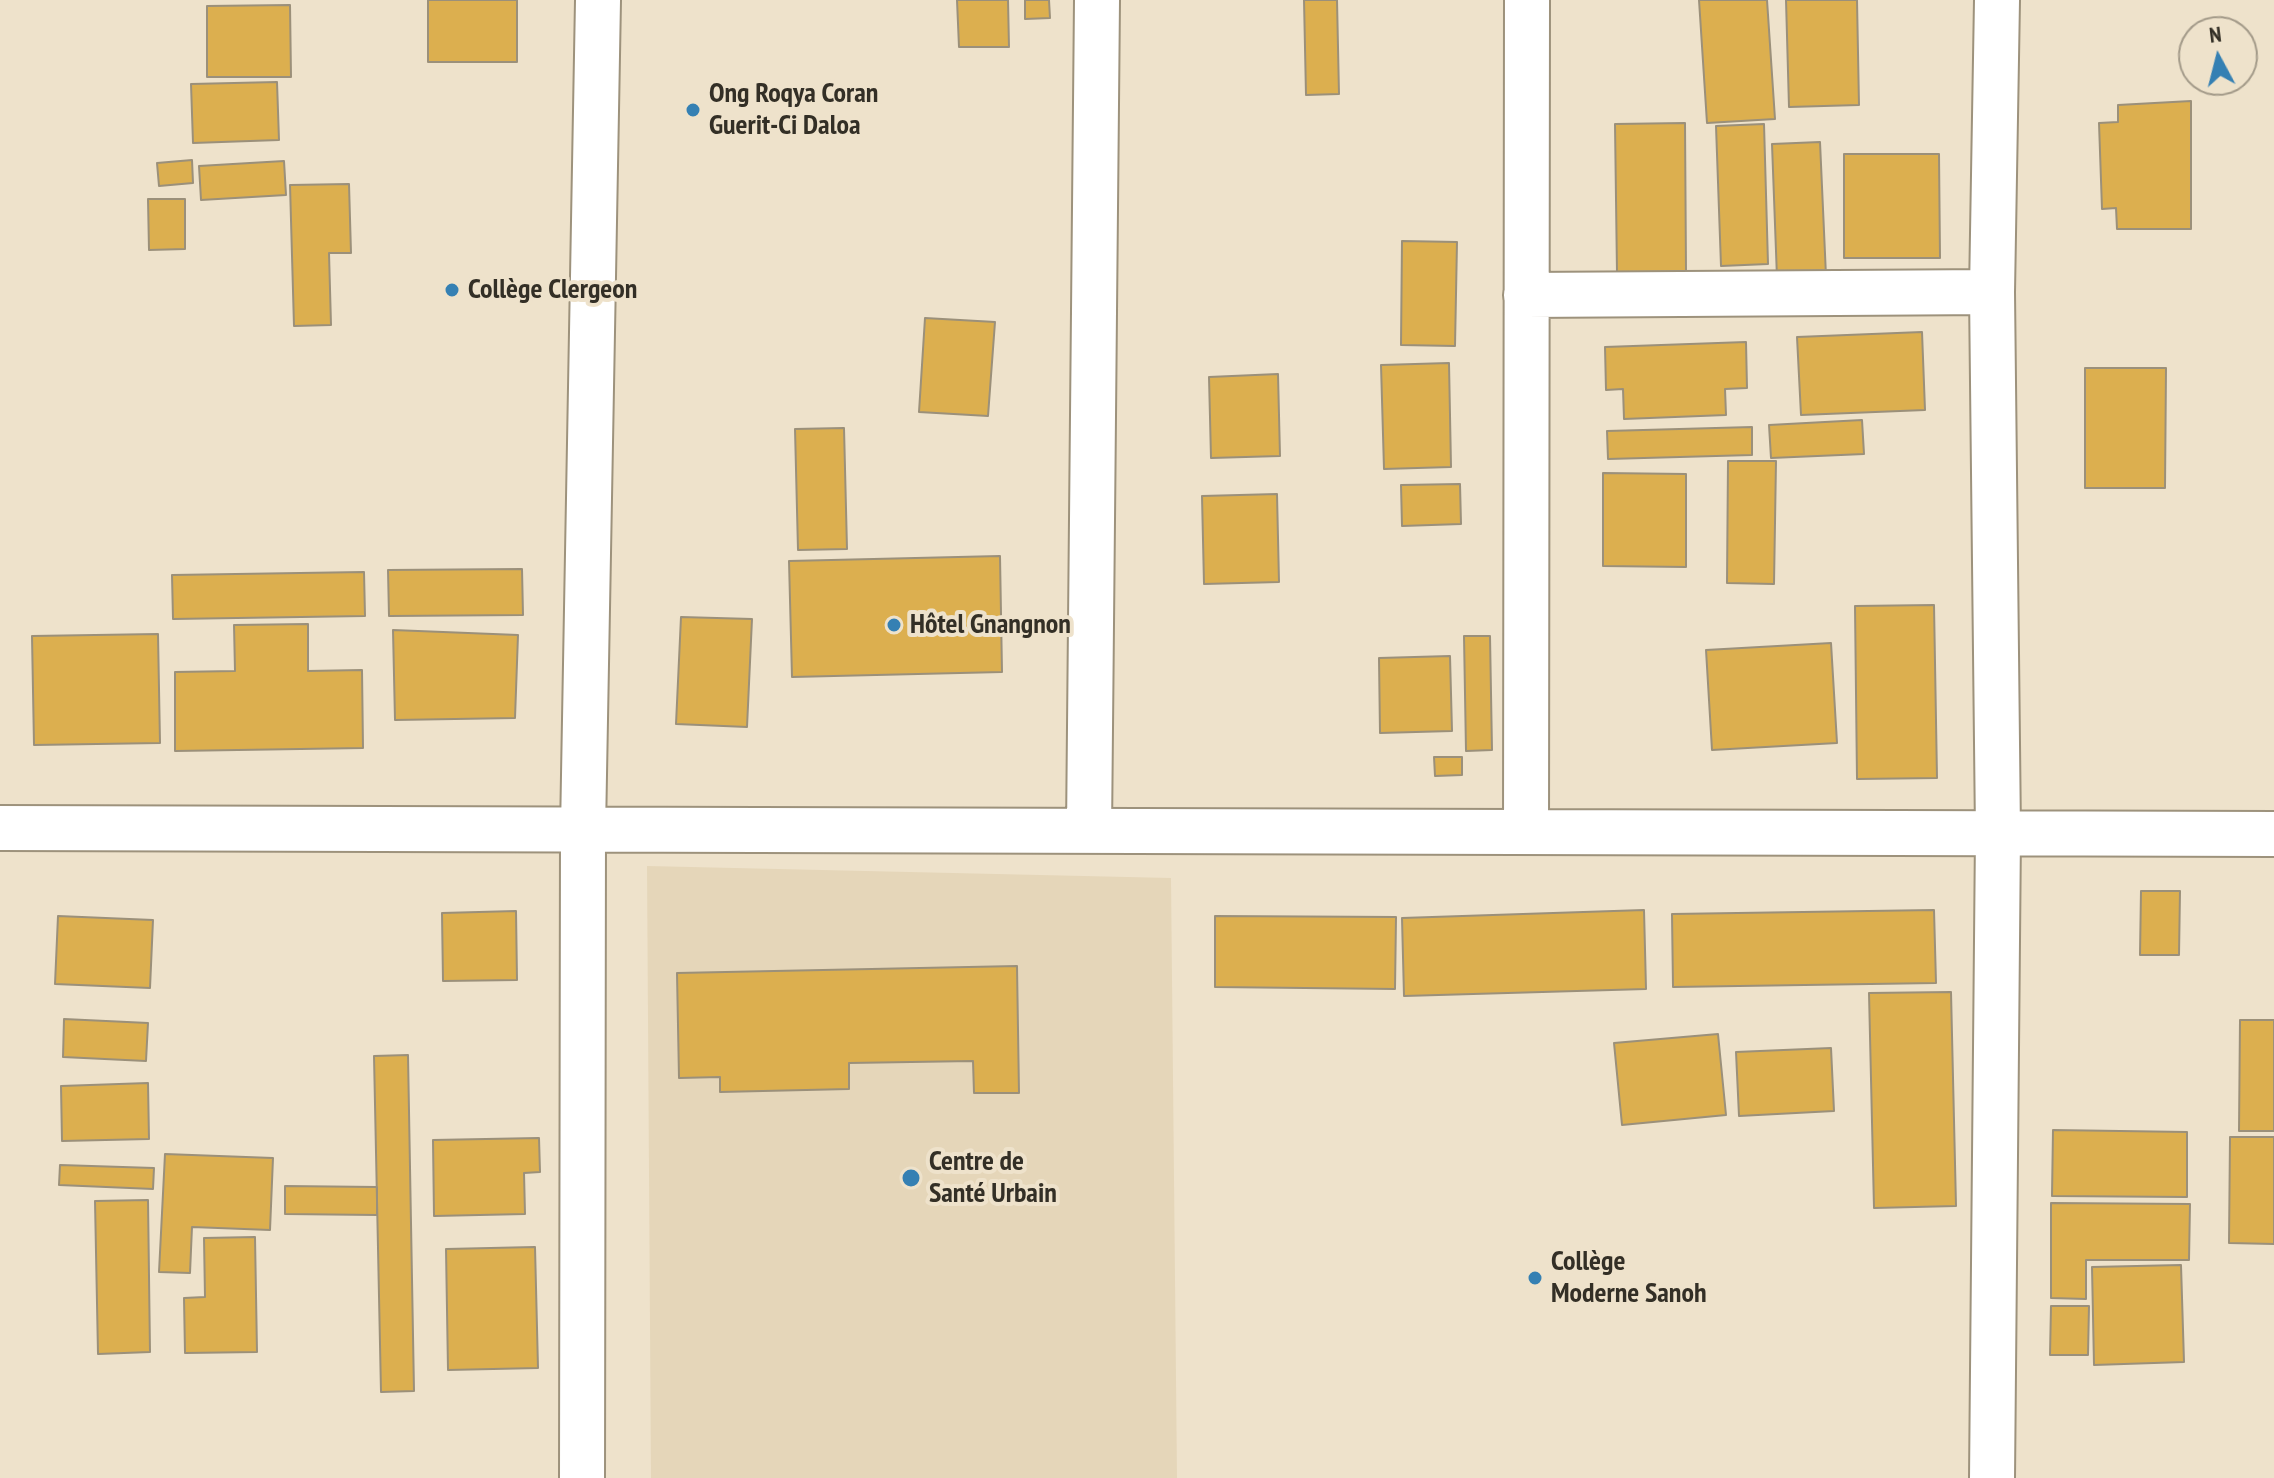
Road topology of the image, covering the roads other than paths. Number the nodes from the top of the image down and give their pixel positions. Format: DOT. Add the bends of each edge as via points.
graph roads {
  1 [pos="598,0"];
  2 [pos="1097,0"];
  3 [pos="1527,0"];
  4 [pos="1997,0"];
  5 [pos="1992,292"];
  6 [pos="1526,295"];
  7 [pos="0,828"];
  8 [pos="583,830"];
  9 [pos="1089,831"];
  10 [pos="1526,832"];
  11 [pos="1998,833"];
  12 [pos="2274,834"];
  13 [pos="582,1478"];
  14 [pos="1992,1478"];
  1 -- 8 [label="street"];
  2 -- 9 [label="street"];
  3 -- 6 [label="street"];
  4 -- 5 [label="street"];
  5 -- 6 [label="street"];
  5 -- 11 [label="street"];
  6 -- 10 [label="street"];
  7 -- 8 [label="street"];
  8 -- 9 [label="street"];
  8 -- 13 [label="street"];
  9 -- 10 [label="street"];
  10 -- 11 [label="street"];
  11 -- 12 [label="street"];
  11 -- 14 [label="street"];
}
